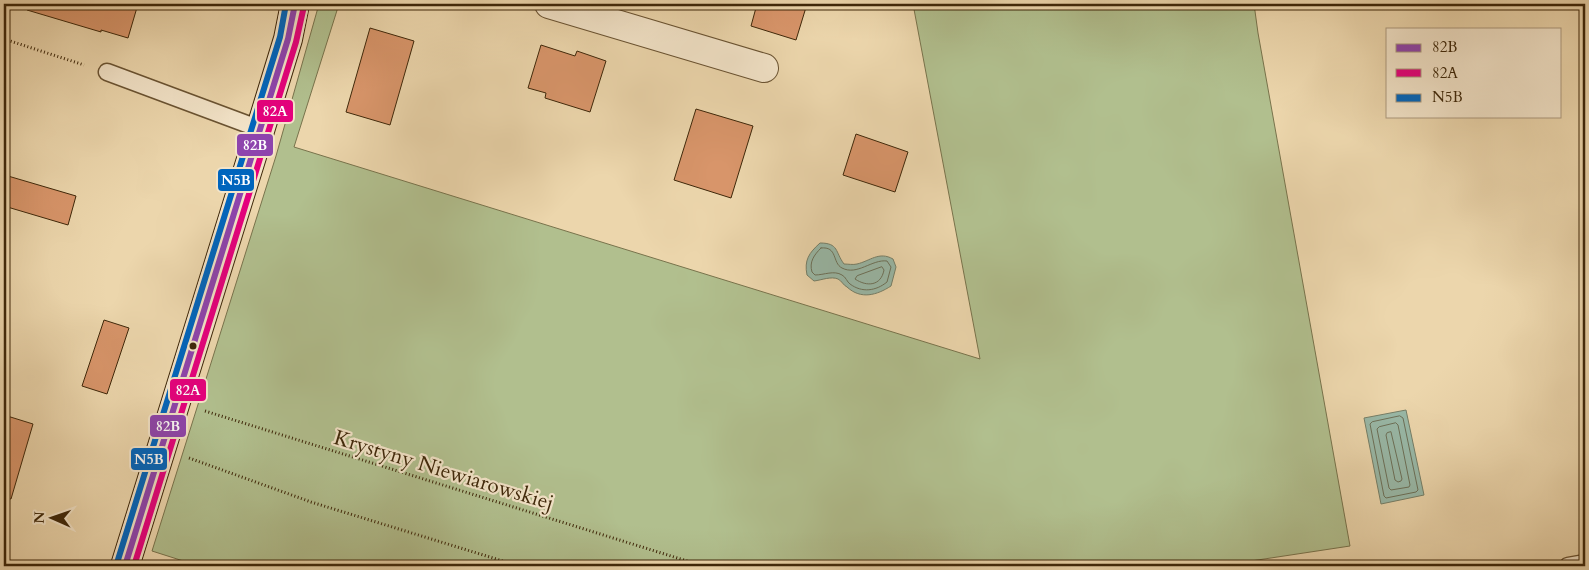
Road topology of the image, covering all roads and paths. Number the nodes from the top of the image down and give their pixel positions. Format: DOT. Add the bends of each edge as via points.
graph roads {
  1 [pos="295,4"];
  2 [pos="549,4"];
  3 [pos="4,39"];
  4 [pos="88,66"];
  5 [pos="764,68"];
  6 [pos="107,72"];
  7 [pos="260,129"];
  8 [pos="176,402"];
  9 [pos="185,457"];
  10 [pos="1585,563"];
  11 [pos="125,566"];
  12 [pos="519,566"];
  13 [pos="703,566"];
  14 [pos="1568,566"];
  1 -- 7 [label="street" via="288,39"];
  2 -- 5 [label="street"];
  3 -- 4 [label="path"];
  6 -- 7 [label="lane"];
  7 -- 8 [label="street"];
  8 -- 11 [label="street"];
  8 -- 13 [label="path, Krystyny Niewiarowskiej"];
  9 -- 12 [label="path" via="311,502"];
  10 -- 14 [label="lane"];
}
